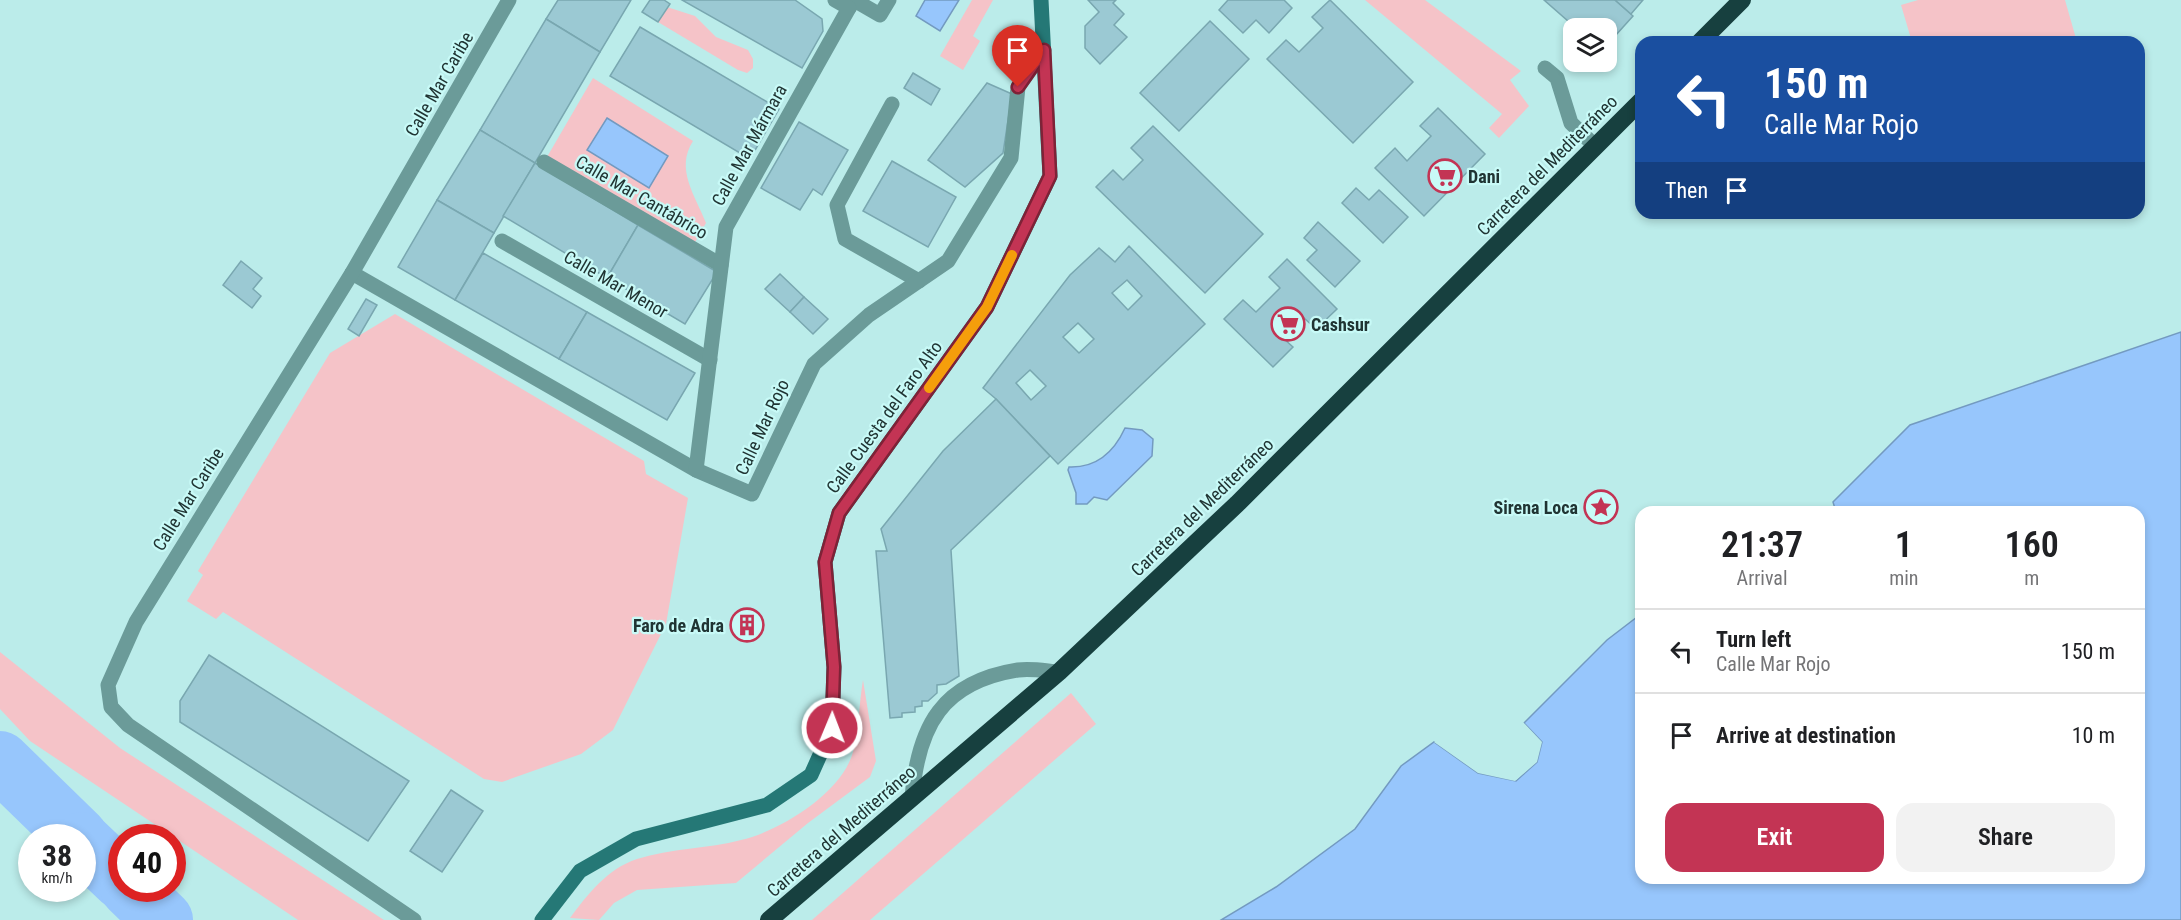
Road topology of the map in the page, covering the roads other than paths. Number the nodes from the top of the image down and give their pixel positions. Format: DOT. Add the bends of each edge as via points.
graph roads {
  1 [pos="509,0"];
  2 [pos="835,0"];
  3 [pos="889,0"];
  4 [pos="1041,0"];
  5 [pos="1742,0"];
  6 [pos="849,8"];
  7 [pos="1706,36"];
  8 [pos="1044,50"];
  9 [pos="1545,68"];
  10 [pos="892,104"];
  11 [pos="1635,107"];
  12 [pos="1595,146"];
  13 [pos="544,162"];
  14 [pos="502,241"];
  15 [pos="721,265"];
  16 [pos="352,273"];
  17 [pos="919,281"];
  18 [pos="710,360"];
  19 [pos="696,470"];
  20 [pos="1059,672"];
  21 [pos="912,798"];
  22 [pos="414,920"];
  23 [pos="542,920"];
  24 [pos="769,920"];
  1 -- 16 [label="street, Calle Mar Caribe"];
  2 -- 6 [label="street"];
  3 -- 6 [label="street" via="880,15 854,0"];
  4 -- 8 [label="street, Calle Cuesta del Faro Alto"];
  5 -- 7 [label="highway"];
  6 -- 15 [label="street, Calle Mar Mármara" via="726,227"];
  8 -- 17 [label="street, Calle Mar Rojo" via="1018,87 1011,158 948,261"];
  8 -- 23 [label="street, Calle Cuesta del Faro Alto" via="1050,176 987,307 839,513 825,562 834,667 832,728 811,775 767,805 636,839 580,871"];
  9 -- 12 [label="street" via="1557,78 1571,123"];
  10 -- 17 [label="street" via="837,205 845,239"];
  11 -- 12 [label="highway, Carretera del Mediterráneo"];
  12 -- 20 [label="highway, Carretera del Mediterráneo" via="1237,504"];
  13 -- 15 [label="street, Calle Mar Cantábrico"];
  14 -- 18 [label="street, Calle Mar Menor"];
  15 -- 18 [label="street, Calle Mar Mármara"];
  16 -- 19 [label="street, Calle Mar Rojo"];
  16 -- 22 [label="street, Calle Mar Caribe" via="136,622 108,685 111,707 128,725"];
  17 -- 19 [label="street, Calle Mar Rojo" via="869,315 814,364 752,494"];
  18 -- 19 [label="street, Calle Mar Mármara"];
  20 -- 21 [label="highway, Carretera del Mediterráneo"];
  20 -- 21 [label="street" via="1020,669 981,680 954,694 931,720 921,745"];
  21 -- 24 [label="highway, Carretera del Mediterráneo"];
}
